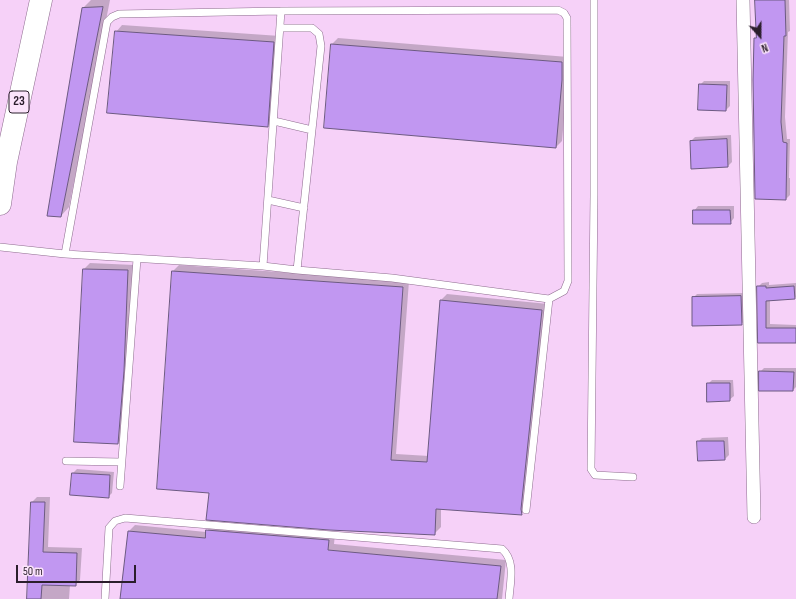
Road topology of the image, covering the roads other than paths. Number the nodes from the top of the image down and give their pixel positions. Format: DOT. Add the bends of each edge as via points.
graph roads {
  1 [pos="41,0"];
  2 [pos="594,0"];
  3 [pos="743,0"];
  4 [pos="281,11"];
  5 [pos="280,28"];
  6 [pos="274,121"];
  7 [pos="312,130"];
  8 [pos="268,200"];
  9 [pos="0,204"];
  10 [pos="304,208"];
  11 [pos="0,247"];
  12 [pos="66,254"];
  13 [pos="137,259"];
  14 [pos="263,266"];
  15 [pos="297,270"];
  16 [pos="549,299"];
  17 [pos="66,461"];
  18 [pos="121,462"];
  19 [pos="633,477"];
  20 [pos="120,486"];
  21 [pos="526,510"];
  22 [pos="754,518"];
  23 [pos="105,599"];
  24 [pos="509,599"];
  1 -- 9 [label="highway, 23" via="6,162"];
  2 -- 19 [label="lane" via="592,469 595,475"];
  3 -- 22 [label="street"];
  4 -- 5 [label="lane"];
  4 -- 12 [label="lane" via="118,14 107,22"];
  4 -- 16 [label="lane" via="558,10 564,13 567,18 568,280 564,290"];
  5 -- 6 [label="lane"];
  5 -- 7 [label="lane" via="312,28 319,34 321,46"];
  6 -- 7 [label="lane"];
  6 -- 8 [label="lane"];
  7 -- 10 [label="lane"];
  8 -- 10 [label="lane"];
  8 -- 14 [label="lane"];
  10 -- 15 [label="lane"];
  11 -- 12 [label="lane"];
  12 -- 13 [label="lane"];
  13 -- 14 [label="lane"];
  13 -- 18 [label="lane"];
  14 -- 15 [label="lane"];
  15 -- 16 [label="lane" via="392,278"];
  16 -- 21 [label="lane"];
  17 -- 18 [label="lane"];
  18 -- 20 [label="lane"];
  23 -- 24 [label="lane" via="109,528 115,521 125,518 502,549 508,554 511,568"];
}
